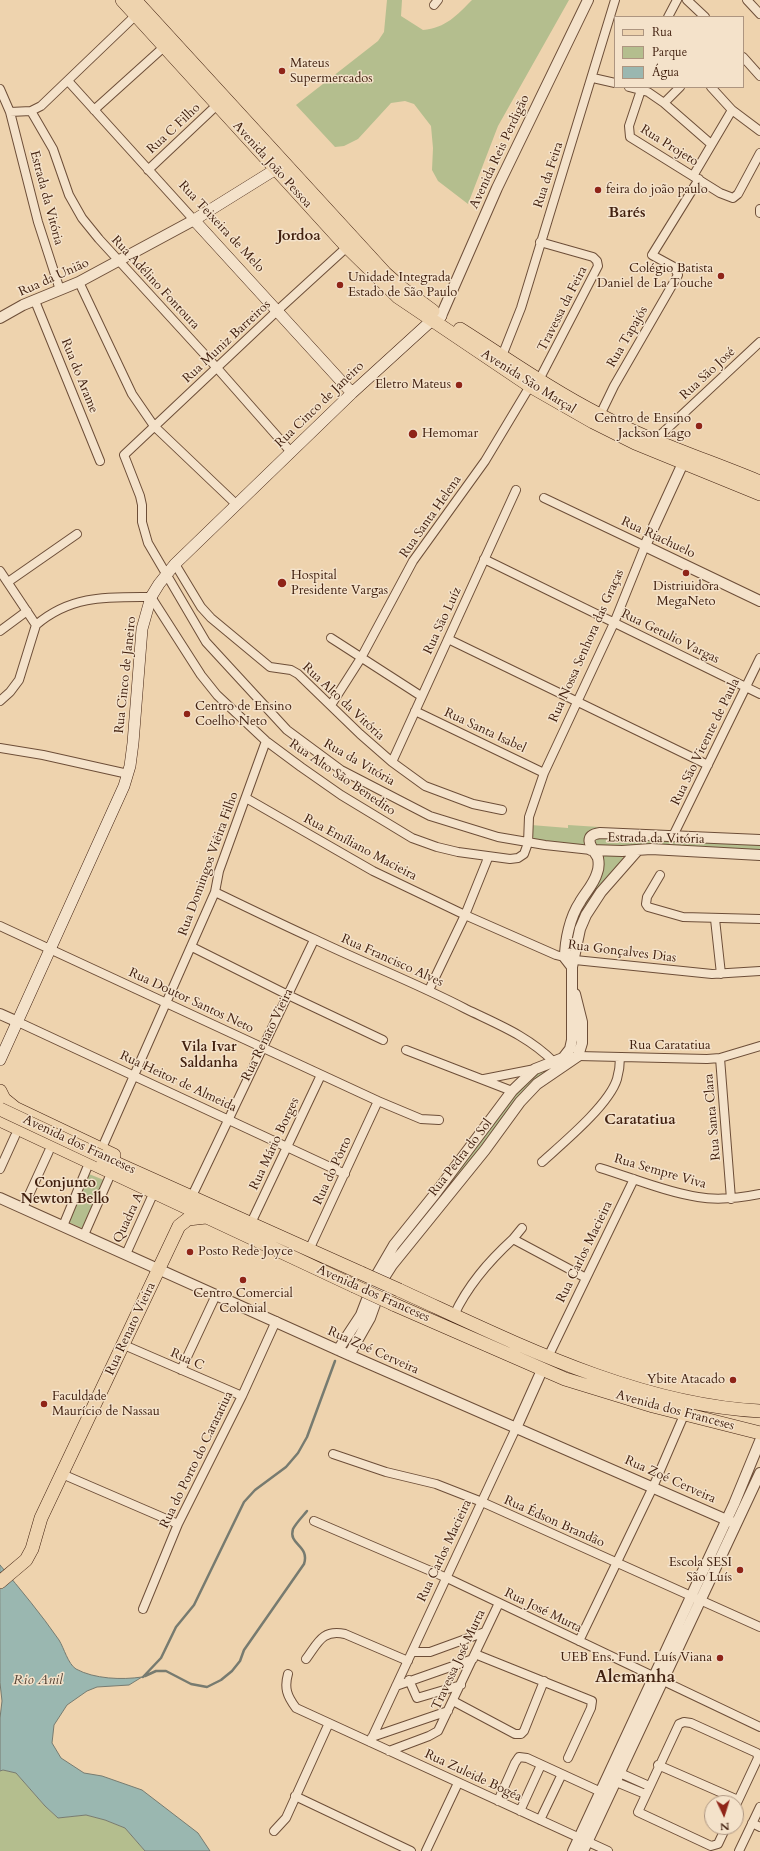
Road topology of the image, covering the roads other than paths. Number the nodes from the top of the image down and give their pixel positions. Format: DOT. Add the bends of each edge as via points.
graph roads {
  1 [pos="122,0"];
  2 [pos="581,0"];
  3 [pos="588,0"];
  4 [pos="615,0"];
  5 [pos="677,0"];
  6 [pos="687,0"];
  7 [pos="747,0"];
  8 [pos="140,5"];
  9 [pos="760,14"];
  10 [pos="669,16"];
  11 [pos="704,16"];
  12 [pos="612,23"];
  13 [pos="165,46"];
  14 [pos="744,58"];
  15 [pos="760,76"];
  16 [pos="592,78"];
  17 [pos="69,82"];
  18 [pos="614,83"];
  19 [pos="0,88"];
  20 [pos="642,88"];
  21 [pos="679,88"];
  22 [pos="712,88"];
  23 [pos="664,103"];
  24 [pos="217,105"];
  25 [pos="94,110"];
  26 [pos="732,110"];
  27 [pos="31,111"];
  28 [pos="10,112"];
  29 [pos="760,131"];
  30 [pos="711,144"];
  31 [pos="760,153"];
  32 [pos="276,169"];
  33 [pos="148,170"];
  34 [pos="696,177"];
  35 [pos="760,209"];
  36 [pos="760,213"];
  37 [pos="194,220"];
  38 [pos="540,242"];
  39 [pos="347,247"];
  40 [pos="118,261"];
  41 [pos="79,282"];
  42 [pos="60,290"];
  43 [pos="34,301"];
  44 [pos="278,310"];
  45 [pos="1,314"];
  46 [pos="435,316"];
  47 [pos="760,342"];
  48 [pos="502,356"];
  49 [pos="217,368"];
  50 [pos="535,383"];
  51 [pos="352,393"];
  52 [pos="600,415"];
  53 [pos="154,426"];
  54 [pos="655,440"];
  55 [pos="291,452"];
  56 [pos="100,461"];
  57 [pos="683,463"];
  58 [pos="760,482"];
  59 [pos="516,490"];
  60 [pos="760,494"];
  61 [pos="544,498"];
  62 [pos="237,505"];
  63 [pos="77,534"];
  64 [pos="645,546"];
  65 [pos="484,559"];
  66 [pos="176,564"];
  67 [pos="0,571"];
  68 [pos="167,574"];
  69 [pos="8,582"];
  70 [pos="151,597"];
  71 [pos="760,601"];
  72 [pos="27,611"];
  73 [pos="614,623"];
  74 [pos="36,625"];
  75 [pos="0,631"];
  76 [pos="332,638"];
  77 [pos="448,639"];
  78 [pos="361,658"];
  79 [pos="760,658"];
  80 [pos="746,688"];
  81 [pos="760,694"];
  82 [pos="421,696"];
  83 [pos="0,701"];
  84 [pos="576,702"];
  85 [pos="331,705"];
  86 [pos="415,711"];
  87 [pos="266,741"];
  88 [pos="0,748"];
  89 [pos="392,762"];
  90 [pos="708,765"];
  91 [pos="544,773"];
  92 [pos="128,774"];
  93 [pos="246,798"];
  94 [pos="502,810"];
  95 [pos="673,836"];
  96 [pos="760,840"];
  97 [pos="528,843"];
  98 [pos="591,850"];
  99 [pos="637,851"];
  100 [pos="760,855"];
  101 [pos="488,858"];
  102 [pos="660,875"];
  103 [pos="215,892"];
  104 [pos="465,915"];
  105 [pos="715,919"];
  106 [pos="760,919"];
  107 [pos="0,926"];
  108 [pos="314,940"];
  109 [pos="192,947"];
  110 [pos="51,949"];
  111 [pos="570,962"];
  112 [pos="760,971"];
  113 [pos="721,974"];
  114 [pos="573,986"];
  115 [pos="429,990"];
  116 [pos="288,995"];
  117 [pos="167,1003"];
  118 [pos="0,1014"];
  119 [pos="18,1022"];
  120 [pos="383,1040"];
  121 [pos="760,1046"];
  122 [pos="263,1047"];
  123 [pos="406,1050"];
  124 [pos="578,1056"];
  125 [pos="620,1057"];
  126 [pos="720,1058"];
  127 [pos="0,1060"];
  128 [pos="561,1061"];
  129 [pos="535,1069"];
  130 [pos="321,1075"];
  131 [pos="135,1076"];
  132 [pos="484,1079"];
  133 [pos="0,1091"];
  134 [pos="512,1091"];
  135 [pos="378,1101"];
  136 [pos="0,1110"];
  137 [pos="19,1110"];
  138 [pos="0,1120"];
  139 [pos="228,1120"];
  140 [pos="439,1120"];
  141 [pos="0,1126"];
  142 [pos="15,1136"];
  143 [pos="287,1147"];
  144 [pos="49,1151"];
  145 [pos="97,1159"];
  146 [pos="542,1162"];
  147 [pos="600,1168"];
  148 [pos="0,1169"];
  149 [pos="345,1174"];
  150 [pos="109,1178"];
  151 [pos="634,1179"];
  152 [pos="154,1192"];
  153 [pos="760,1194"];
  154 [pos="192,1196"];
  155 [pos="0,1198"];
  156 [pos="432,1198"];
  157 [pos="731,1199"];
  158 [pos="23,1208"];
  159 [pos="206,1217"];
  160 [pos="430,1218"];
  161 [pos="251,1223"];
  162 [pos="63,1226"];
  163 [pos="522,1228"];
  164 [pos="84,1235"];
  165 [pos="513,1239"];
  166 [pos="309,1250"];
  167 [pos="126,1254"];
  168 [pos="160,1269"];
  169 [pos="586,1278"];
  170 [pos="216,1295"];
  171 [pos="454,1315"];
  172 [pos="276,1321"];
  173 [pos="124,1345"];
  174 [pos="338,1350"];
  175 [pos="349,1355"];
  176 [pos="548,1357"];
  177 [pos="181,1370"];
  178 [pos="542,1370"];
  179 [pos="242,1396"];
  180 [pos="756,1411"];
  181 [pos="684,1415"];
  182 [pos="732,1427"];
  183 [pos="516,1428"];
  184 [pos="760,1430"];
  185 [pos="760,1433"];
  186 [pos="760,1441"];
  187 [pos="333,1454"];
  188 [pos="760,1473"];
  189 [pos="62,1474"];
  190 [pos="653,1487"];
  191 [pos="482,1502"];
  192 [pos="314,1521"];
  193 [pos="732,1522"];
  194 [pos="178,1524"];
  195 [pos="617,1563"];
  196 [pos="447,1578"];
  197 [pos="0,1582"];
  198 [pos="696,1598"];
  199 [pos="499,1603"];
  200 [pos="143,1609"];
  201 [pos="760,1627"];
  202 [pos="485,1632"];
  203 [pos="579,1641"];
  204 [pos="412,1652"];
  205 [pos="474,1657"];
  206 [pos="306,1659"];
  207 [pos="408,1661"];
  208 [pos="288,1674"];
  209 [pos="658,1679"];
  210 [pos="409,1680"];
  211 [pos="544,1681"];
  212 [pos="461,1685"];
  213 [pos="396,1686"];
  214 [pos="453,1701"];
  215 [pos="448,1711"];
  216 [pos="329,1723"];
  217 [pos="760,1727"];
  218 [pos="371,1740"];
  219 [pos="389,1751"];
  220 [pos="568,1758"];
  221 [pos="542,1765"];
  222 [pos="658,1765"];
  223 [pos="562,1774"];
  224 [pos="618,1778"];
  225 [pos="458,1782"];
  226 [pos="649,1786"];
  227 [pos="601,1792"];
  228 [pos="645,1794"];
  229 [pos="720,1795"];
  230 [pos="741,1795"];
  231 [pos="295,1796"];
  232 [pos="498,1801"];
  233 [pos="760,1807"];
  234 [pos="520,1811"];
  235 [pos="540,1820"];
  236 [pos="756,1825"];
  237 [pos="274,1831"];
  238 [pos="722,1835"];
  239 [pos="583,1844"];
  240 [pos="412,1851"];
  241 [pos="426,1851"];
  242 [pos="574,1851"];
  243 [pos="608,1851"];
  244 [pos="740,1851"];
  1 -- 8 [label="main road, Avenida João Pessoa"];
  2 -- 46 [label="street, Avenida Reis Perdigão" via="527,111"];
  3 -- 46 [label="street, Avenida Reis Perdigão" via="489,214"];
  4 -- 12 [label="street, Rua da Feira"];
  5 -- 10 [label="street"];
  6 -- 11 [label="street"];
  7 -- 9 [label="street"];
  8 -- 13 [label="main road, Avenida João Pessoa"];
  8 -- 17 [label="street"];
  8 -- 46 [label="main road, Avenida João Pessoa" via="385,274"];
  12 -- 16 [label="street, Rua da Feira"];
  13 -- 24 [label="main road, Avenida João Pessoa"];
  13 -- 25 [label="street"];
  14 -- 15 [label="street"];
  16 -- 18 [label="street"];
  16 -- 38 [label="street, Rua da Feira"];
  17 -- 25 [label="street, Rua Teixeira de Melo"];
  17 -- 27 [label="street" via="41,106"];
  19 -- 28 [label="street, Estrada da Vitória"];
  20 -- 23 [label="street"];
  20 -- 34 [label="street, Rua Projeto" via="629,126 630,137"];
  21 -- 23 [label="street"];
  22 -- 26 [label="street"];
  23 -- 30 [label="street"];
  24 -- 32 [label="main road, Avenida João Pessoa"];
  24 -- 33 [label="street, Rua C Filho"];
  25 -- 33 [label="street, Rua Teixeira de Melo"];
  26 -- 29 [label="street"];
  26 -- 30 [label="street, Rua Tapajós"];
  27 -- 28 [label="street"];
  27 -- 40 [label="street, Rua Adélino Fontoura" via="53,148 75,207"];
  28 -- 42 [label="street, Estrada da Vitória" via="38,222"];
  30 -- 34 [label="street, Rua Tapajós"];
  31 -- 34 [label="street, Rua Projeto" via="738,194 733,198 727,197"];
  32 -- 37 [label="main road"];
  32 -- 39 [label="main road, Avenida João Pessoa"];
  33 -- 37 [label="street, Rua Teixeira de Melo"];
  34 -- 52 [label="street, Rua Tapajós" via="652,255 674,267 678,275"];
  35 -- 36 [label="street"];
  37 -- 40 [label="street, Rua da União"];
  37 -- 44 [label="main road, Rua Teixeira de Melo"];
  38 -- 48 [label="street, Rua da Feira" via="521,308"];
  38 -- 50 [label="street, Travessa da Feira" via="593,257 598,266"];
  39 -- 44 [label="street, Rua Muniz Barreiros"];
  39 -- 46 [label="main road, Avenida João Pessoa" via="398,297"];
  40 -- 41 [label="street, Rua da União"];
  40 -- 49 [label="street, Rua Adélino Fontoura"];
  41 -- 42 [label="street, Rua da União"];
  41 -- 53 [label="street" via="132,394"];
  42 -- 43 [label="street, Rua da União"];
  43 -- 45 [label="street, Rua da União"];
  43 -- 56 [label="street, Rua do Arame"];
  44 -- 49 [label="street, Rua Muniz Barreiros"];
  44 -- 51 [label="main road, Rua Teixeira de Melo"];
  46 -- 48 [label="main road, Avenida São Marçal"];
  46 -- 50 [label="main road, Avenida São Marçal"];
  46 -- 51 [label="main road, Rua Cinco de Janeiro"];
  47 -- 54 [label="street, Rua São José"];
  48 -- 50 [label="main road, Avenida São Marçal"];
  49 -- 53 [label="street, Rua Muniz Barreiros"];
  49 -- 55 [label="street, Rua Adélino Fontoura"];
  50 -- 52 [label="main road, Avenida São Marçal"];
  50 -- 57 [label="main road, Avenida São Marçal" via="593,422"];
  50 -- 78 [label="street, Rua Santa Helena" via="486,461 413,561"];
  51 -- 55 [label="main road, Rua Cinco de Janeiro"];
  52 -- 54 [label="main road, Avenida São Marçal"];
  53 -- 62 [label="street"];
  53 -- 68 [label="street, Rua Muniz Barreiros" via="124,455 140,496 142,522 148,543"];
  54 -- 58 [label="main road, Avenida São Marçal"];
  55 -- 62 [label="main road, Rua Cinco de Janeiro"];
  57 -- 60 [label="main road, Avenida São Marçal"];
  57 -- 64 [label="street, Rua Nossa Senhora das Graças"];
  59 -- 65 [label="street, Rua São Luíz"];
  61 -- 64 [label="street, Rua Riachuelo"];
  62 -- 66 [label="main road, Rua Cinco de Janeiro"];
  63 -- 69 [label="street"];
  64 -- 71 [label="street, Rua Riachuelo"];
  64 -- 73 [label="street, Rua Nossa Senhora das Graças"];
  65 -- 73 [label="street, Rua Getulio Vargas"];
  65 -- 77 [label="street, Rua São Luíz"];
  66 -- 68 [label="main road, Rua Cinco de Janeiro"];
  66 -- 85 [label="street, Rua Alto da Vitória" via="201,607 211,618 270,667 291,670 298,674"];
  67 -- 69 [label="street"];
  68 -- 70 [label="main road, Rua Cinco de Janeiro"];
  68 -- 97 [label="street, Rua da Vitória" via="206,642 272,715 314,751 341,770 430,816 498,837"];
  69 -- 72 [label="street"];
  70 -- 74 [label="street" via="112,597 81,601 56,610"];
  70 -- 87 [label="street, Rua Alto São Benedito" via="201,675"];
  70 -- 92 [label="main road, Rua Cinco de Janeiro" via="142,629 137,704"];
  72 -- 74 [label="street"];
  72 -- 75 [label="street"];
  73 -- 80 [label="street, Rua Getulio Vargas"];
  73 -- 84 [label="street, Rua Nossa Senhora das Graças"];
  74 -- 83 [label="street" via="19,680"];
  76 -- 78 [label="street"];
  77 -- 82 [label="street, Rua São Luíz"];
  77 -- 84 [label="street"];
  78 -- 82 [label="street"];
  78 -- 85 [label="street, Rua Santa Helena"];
  79 -- 80 [label="street, Rua São Vicente de Paula"];
  80 -- 81 [label="street, Rua Getulio Vargas"];
  80 -- 90 [label="street, Rua São Vicente de Paula"];
  82 -- 86 [label="street, Rua São Luíz"];
  84 -- 90 [label="street"];
  84 -- 91 [label="street, Rua Nossa Senhora das Graças"];
  85 -- 89 [label="street, Rua Alto da Vitória"];
  86 -- 89 [label="street, Rua São Luíz"];
  86 -- 91 [label="street, Rua Santa Isabel"];
  87 -- 93 [label="street, Rua Domingos Viêira Filho"];
  87 -- 101 [label="street, Rua Alto São Benedito" via="341,795 412,838 436,847"];
  88 -- 92 [label="street"];
  89 -- 94 [label="street, Rua Alto da Vitória" via="431,788 473,804"];
  90 -- 95 [label="street, Rua São Vicente de Paula"];
  91 -- 97 [label="street, Rua Nossa Senhora das Graças" via="529,817"];
  92 -- 110 [label="main road, Rua Cinco de Janeiro"];
  93 -- 103 [label="street, Rua Domingos Viêira Filho" via="219,871"];
  93 -- 104 [label="street, Rua Emíliano Macieira" via="373,871"];
  95 -- 96 [label="street, Estrada da Vitória"];
  95 -- 98 [label="street, Estrada da Vitória" via="597,833 590,838"];
  97 -- 98 [label="street, Rua da Vitória"];
  97 -- 101 [label="street, Rua Alto São Benedito" via="524,854 518,858"];
  98 -- 99 [label="street, Estrada da Vitória"];
  98 -- 111 [label="street, Rua Pedra do Sol" via="597,857 598,870 594,881 576,908 568,935"];
  99 -- 100 [label="street, Estrada da Vitória" via="651,849"];
  99 -- 111 [label="street, Rua Pedra do Sol" via="620,868 590,908 580,929"];
  101 -- 104 [label="street"];
  102 -- 105 [label="street" via="647,897 647,907 683,917"];
  103 -- 108 [label="street, Rua Francisco Alves"];
  103 -- 109 [label="street, Rua Domingos Viêira Filho"];
  104 -- 111 [label="street, Rua Gonçalves Dias"];
  104 -- 115 [label="street"];
  105 -- 106 [label="street"];
  105 -- 113 [label="street"];
  107 -- 110 [label="street, Rua Doutor Santos Neto"];
  108 -- 115 [label="street, Rua Francisco Alves"];
  108 -- 116 [label="street, Rua Renato Vieira"];
  109 -- 116 [label="street"];
  109 -- 117 [label="street, Rua Domingos Viêira Filho"];
  110 -- 117 [label="street, Rua Doutor Santos Neto"];
  110 -- 119 [label="main road, Rua Cinco de Janeiro"];
  111 -- 113 [label="street, Rua Gonçalves Dias"];
  111 -- 114 [label="street, Rua Pedra do Sol"];
  112 -- 113 [label="street, Rua Gonçalves Dias"];
  114 -- 124 [label="street, Rua Pedra do Sol" via="582,1022 582,1043"];
  114 -- 128 [label="street, Rua Pedra do Sol" via="572,1043"];
  115 -- 128 [label="street, Rua Francisco Alves" via="520,1034"];
  116 -- 120 [label="street"];
  116 -- 122 [label="street, Rua Renato Vieira"];
  117 -- 122 [label="street, Rua Doutor Santos Neto"];
  117 -- 131 [label="street, Rua Domingos Viêira Filho"];
  118 -- 119 [label="street, Rua Heitor de Almeida"];
  119 -- 127 [label="main road, Rua Cinco de Janeiro"];
  119 -- 131 [label="street, Rua Heitor de Almeida"];
  121 -- 126 [label="street, Rua Caratatiua"];
  122 -- 130 [label="street, Rua Doutor Santos Neto"];
  122 -- 139 [label="street, Rua Renato Vieira"];
  123 -- 132 [label="street"];
  124 -- 125 [label="street, Rua Caratatiua"];
  124 -- 128 [label="street, Rua Pedra do Sol"];
  125 -- 126 [label="street, Rua Caratatiua"];
  125 -- 146 [label="street" via="617,1080 601,1103 592,1115"];
  126 -- 157 [label="street, Rua Santa Clara"];
  128 -- 129 [label="street, Rua Pedra do Sol"];
  128 -- 160 [label="street, Rua Pedra do Sol" via="520,1102"];
  129 -- 132 [label="street"];
  129 -- 134 [label="street, Rua Pedra do Sol"];
  130 -- 135 [label="street, Rua Doutor Santos Neto"];
  130 -- 143 [label="street, Rua Mário Borges"];
  131 -- 139 [label="street, Rua Heitor de Almeida"];
  131 -- 145 [label="street, Rua Domingos Viêira Filho"];
  132 -- 134 [label="street"];
  133 -- 137 [label="main road" via="9,1104"];
  134 -- 156 [label="street, Rua Pedra do Sol"];
  135 -- 140 [label="street, Rua Doutor Santos Neto" via="421,1119"];
  135 -- 149 [label="street, Rua do Pôrto"];
  136 -- 137 [label="main road"];
  136 -- 145 [label="main road, Avenida dos Franceses, bridge"];
  137 -- 145 [label="main road"];
  138 -- 145 [label="main road, Avenida dos Franceses"];
  139 -- 143 [label="street, Rua Heitor de Almeida"];
  139 -- 154 [label="street, Rua Renato Vieira"];
  141 -- 142 [label="main road"];
  142 -- 144 [label="main road"];
  142 -- 148 [label="street"];
  143 -- 149 [label="street, Rua Heitor de Almeida"];
  143 -- 161 [label="street, Rua Mário Borges"];
  144 -- 145 [label="main road"];
  144 -- 158 [label="street"];
  145 -- 150 [label="main road"];
  145 -- 152 [label="main road, Avenida dos Franceses"];
  145 -- 154 [label="main road, Avenida dos Franceses"];
  145 -- 162 [label="street, Rua Domingos Viêira Filho"];
  147 -- 151 [label="street, Rua Sempre Viva"];
  149 -- 166 [label="street, Rua do Pôrto"];
  150 -- 152 [label="main road"];
  150 -- 164 [label="street"];
  151 -- 157 [label="street, Rua Sempre Viva" via="699,1198"];
  151 -- 169 [label="street, Rua Carlos Macieira"];
  152 -- 159 [label="main road, Avenida dos Franceses"];
  152 -- 167 [label="street, Quadra A"];
  153 -- 157 [label="street, Rua Sempre Viva"];
  154 -- 161 [label="main road, Avenida dos Franceses"];
  155 -- 158 [label="street, Rua Zoé Cerveira"];
  156 -- 160 [label="street" via="424,1213"];
  156 -- 174 [label="street, Rua Pedra do Sol" via="386,1256 361,1315"];
  158 -- 162 [label="street, Rua Zoé Cerveira"];
  159 -- 168 [label="main road, Rua Renato Vieira" via="188,1218 180,1224"];
  159 -- 178 [label="main road, Avenida dos Franceses, bridge"];
  160 -- 175 [label="street, Rua Pedra do Sol" via="388,1271 370,1318"];
  161 -- 166 [label="main road, Avenida dos Franceses"];
  162 -- 164 [label="street, Rua Zoé Cerveira"];
  163 -- 165 [label="street"];
  164 -- 167 [label="street, Rua Zoé Cerveira"];
  165 -- 169 [label="street"];
  165 -- 171 [label="street" via="471,1284"];
  166 -- 171 [label="main road, Avenida dos Franceses, bridge"];
  167 -- 168 [label="street, Rua Zoé Cerveira"];
  168 -- 170 [label="street, Rua Zoé Cerveira"];
  168 -- 173 [label="main road, Rua Renato Vieira"];
  169 -- 176 [label="street, Rua Carlos Macieira"];
  170 -- 172 [label="street, Rua Zoé Cerveira"];
  170 -- 177 [label="street"];
  171 -- 176 [label="main road, Avenida dos Franceses"];
  172 -- 174 [label="street, Rua Zoé Cerveira"];
  172 -- 179 [label="street, Rua do Porto do Caratatiua"];
  173 -- 177 [label="street, Rua C"];
  173 -- 189 [label="main road, Rua Renato Vieira"];
  174 -- 175 [label="street, Rua Zoé Cerveira"];
  175 -- 183 [label="street, Rua Zoé Cerveira"];
  176 -- 180 [label="main road, Avenida dos Franceses" via="596,1375 660,1394 719,1407"];
  177 -- 179 [label="street, Rua C"];
  178 -- 181 [label="main road, Avenida dos Franceses"];
  178 -- 183 [label="street, Rua Carlos Macieira"];
  179 -- 194 [label="street, Rua do Porto do Caratatiua"];
  181 -- 182 [label="main road, Avenida dos Franceses"];
  181 -- 190 [label="street"];
  182 -- 184 [label="main road"];
  182 -- 185 [label="main road, Avenida dos Franceses"];
  183 -- 190 [label="street, Rua Zoé Cerveira"];
  183 -- 191 [label="street, Rua Carlos Macieira"];
  186 -- 193 [label="street"];
  187 -- 191 [label="street, Rua Édson Brandão" via="386,1472 436,1484"];
  188 -- 193 [label="street"];
  189 -- 194 [label="street"];
  189 -- 197 [label="main road, Rua Renato Vieira" via="41,1518 32,1550 20,1567"];
  190 -- 193 [label="street, Rua Zoé Cerveira"];
  190 -- 195 [label="street"];
  191 -- 195 [label="street, Rua Édson Brandão"];
  191 -- 196 [label="street, Rua Carlos Macieira"];
  192 -- 196 [label="street, Rua José Murta"];
  193 -- 198 [label="street"];
  194 -- 200 [label="street, Rua do Porto do Caratatiua"];
  195 -- 198 [label="street, Rua Édson Brandão"];
  195 -- 203 [label="street"];
  196 -- 199 [label="street, Rua José Murta"];
  196 -- 204 [label="street, Rua Carlos Macieira"];
  198 -- 201 [label="street, Rua Édson Brandão"];
  198 -- 209 [label="street"];
  199 -- 202 [label="street, Travessa José Murta"];
  199 -- 203 [label="street, Rua José Murta"];
  202 -- 204 [label="street" via="426,1653"];
  202 -- 205 [label="street, Travessa José Murta"];
  203 -- 209 [label="street, Rua José Murta"];
  204 -- 207 [label="street, Rua Carlos Macieira"];
  205 -- 210 [label="street"];
  205 -- 211 [label="street"];
  205 -- 212 [label="street, Travessa José Murta"];
  206 -- 207 [label="street" via="322,1637 335,1632"];
  207 -- 213 [label="street, Rua Carlos Macieira"];
  208 -- 216 [label="street, Rua Zuleide Bogéa" via="286,1689 289,1699 296,1708"];
  209 -- 217 [label="street, Rua José Murta"];
  209 -- 224 [label="street"];
  209 -- 227 [label="street"];
  210 -- 212 [label="street" via="417,1698"];
  210 -- 213 [label="street"];
  211 -- 214 [label="street" via="524,1731 518,1735"];
  211 -- 220 [label="street" via="592,1701"];
  212 -- 214 [label="street, Travessa José Murta"];
  213 -- 218 [label="street, Rua Carlos Macieira"];
  214 -- 215 [label="street, Travessa José Murta"];
  215 -- 218 [label="street"];
  215 -- 219 [label="street, Travessa José Murta" via="441,1727 429,1736"];
  216 -- 218 [label="street, Rua Zuleide Bogéa"];
  216 -- 231 [label="street"];
  218 -- 219 [label="street, Rua Zuleide Bogéa"];
  219 -- 225 [label="street, Rua Zuleide Bogéa"];
  221 -- 223 [label="street"];
  221 -- 232 [label="street" via="519,1757"];
  221 -- 234 [label="street"];
  222 -- 226 [label="street"];
  222 -- 229 [label="street"];
  222 -- 230 [label="street" via="676,1726 684,1722 691,1723 757,1753 758,1758"];
  223 -- 227 [label="street"];
  223 -- 235 [label="street"];
  224 -- 226 [label="street"];
  224 -- 228 [label="street"];
  224 -- 239 [label="street"];
  225 -- 232 [label="street, Rua Zuleide Bogéa"];
  225 -- 241 [label="street"];
  226 -- 228 [label="street"];
  227 -- 239 [label="street"];
  228 -- 238 [label="street" via="638,1811 640,1814 709,1845 718,1844"];
  231 -- 237 [label="street" via="286,1818"];
  231 -- 240 [label="street"];
  232 -- 234 [label="street, Rua Zuleide Bogéa"];
  233 -- 236 [label="street"];
  234 -- 235 [label="street, Rua Zuleide Bogéa"];
  235 -- 239 [label="street, Rua Zuleide Bogéa"];
  236 -- 244 [label="street"];
  239 -- 242 [label="street"];
  239 -- 243 [label="street, Rua Zuleide Bogéa"];
}
